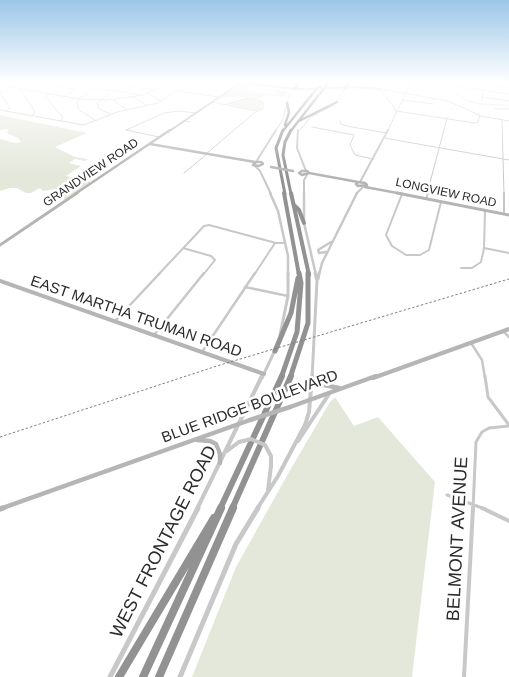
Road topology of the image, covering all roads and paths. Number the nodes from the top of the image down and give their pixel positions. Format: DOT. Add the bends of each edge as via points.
graph roads {
  1 [pos="19,114"];
  2 [pos="34,114"];
  3 [pos="59,114"];
  4 [pos="85,114"];
  5 [pos="111,114"];
  6 [pos="163,114"];
  7 [pos="195,114"];
  8 [pos="255,114"];
  9 [pos="284,114"];
  10 [pos="289,114"];
  11 [pos="296,114"];
  12 [pos="303,114"];
  13 [pos="314,114"];
  14 [pos="317,114"];
  15 [pos="396,114"];
  16 [pos="416,114"];
  17 [pos="477,114"];
  18 [pos="480,115"];
  19 [pos="31,116"];
  20 [pos="447,118"];
  21 [pos="96,120"];
  22 [pos="502,120"];
  23 [pos="184,121"];
  24 [pos="340,121"];
  25 [pos="509,121"];
  26 [pos="60,122"];
  27 [pos="190,122"];
  28 [pos="294,124"];
  29 [pos="285,127"];
  30 [pos="312,127"];
  31 [pos="387,133"];
  32 [pos="160,137"];
  33 [pos="384,138"];
  34 [pos="150,144"];
  35 [pos="439,148"];
  36 [pos="206,154"];
  37 [pos="503,158"];
  38 [pos="373,159"];
  39 [pos="509,160"];
  40 [pos="255,164"];
  41 [pos="184,173"];
  42 [pos="307,173"];
  43 [pos="366,173"];
  44 [pos="363,178"];
  45 [pos="347,181"];
  46 [pos="358,184"];
  47 [pos="365,185"];
  48 [pos="358,191"];
  49 [pos="402,194"];
  50 [pos="426,199"];
  51 [pos="441,202"];
  52 [pos="293,204"];
  53 [pos="485,210"];
  54 [pos="504,214"];
  55 [pos="509,215"];
  56 [pos="304,224"];
  57 [pos="332,242"];
  58 [pos="276,243"];
  59 [pos="285,243"];
  60 [pos="0,245"];
  61 [pos="183,248"];
  62 [pos="484,248"];
  63 [pos="328,251"];
  64 [pos="509,253"];
  65 [pos="461,268"];
  66 [pos="299,273"];
  67 [pos="0,281"];
  68 [pos="318,281"];
  69 [pos="245,288"];
  70 [pos="288,296"];
  71 [pos="116,320"];
  72 [pos="509,329"];
  73 [pos="503,331"];
  74 [pos="154,335"];
  75 [pos="509,337"];
  76 [pos="471,343"];
  77 [pos="203,350"];
  78 [pos="275,352"];
  79 [pos="264,374"];
  80 [pos="312,377"];
  81 [pos="341,388"];
  82 [pos="330,392"];
  83 [pos="310,400"];
  84 [pos="239,424"];
  85 [pos="509,426"];
  86 [pos="195,440"];
  87 [pos="294,444"];
  88 [pos="224,453"];
  89 [pos="220,463"];
  90 [pos="268,490"];
  91 [pos="447,495"];
  92 [pos="225,500"];
  93 [pos="473,505"];
  94 [pos="0,509"];
  95 [pos="509,521"];
  96 [pos="110,677"];
  97 [pos="119,677"];
  98 [pos="143,677"];
  99 [pos="159,677"];
  100 [pos="180,677"];
  101 [pos="464,677"];
  1 -- 19 [label="street"];
  2 -- 19 [label="street"];
  3 -- 26 [label="street" via="63,118"];
  4 -- 21 [label="street"];
  5 -- 21 [label="street"];
  6 -- 32 [label="street" via="126,130"];
  7 -- 23 [label="main road, GRANDVIEW ROAD"];
  8 -- 36 [label="street"];
  9 -- 40 [label="street"];
  10 -- 29 [label="highway"];
  11 -- 29 [label="highway, bridge"];
  12 -- 28 [label="highway, bridge"];
  13 -- 28 [label="highway"];
  14 -- 42 [label="street" via="298,130 296,139"];
  15 -- 31 [label="street"];
  16 -- 20 [label="street"];
  17 -- 18 [label="street"];
  18 -- 20 [label="street" via="478,122"];
  18 -- 22 [label="street"];
  19 -- 26 [label="street"];
  20 -- 35 [label="street"];
  21 -- 26 [label="street" via="82,125"];
  22 -- 25 [label="street"];
  22 -- 37 [label="street"];
  23 -- 27 [label="street"];
  23 -- 32 [label="main road, GRANDVIEW ROAD"];
  24 -- 31 [label="street" via="346,126"];
  28 -- 52 [label="highway" via="286,137 283,155"];
  29 -- 66 [label="highway" via="279,137 276,154"];
  30 -- 38 [label="street" via="354,135 350,145 355,155"];
  31 -- 33 [label="street"];
  32 -- 34 [label="main road, GRANDVIEW ROAD"];
  33 -- 35 [label="street"];
  33 -- 38 [label="street"];
  34 -- 36 [label="main road"];
  34 -- 60 [label="main road, GRANDVIEW ROAD"];
  35 -- 37 [label="street"];
  35 -- 50 [label="street"];
  36 -- 40 [label="main road"];
  36 -- 41 [label="street"];
  37 -- 39 [label="street"];
  37 -- 54 [label="street"];
  38 -- 43 [label="street"];
  40 -- 42 [label="main road, bridge"];
  40 -- 59 [label="street, WEST FRONTAGE ROAD" via="278,211"];
  42 -- 45 [label="main road"];
  42 -- 46 [label="main road"];
  42 -- 56 [label="street" via="304,180"];
  43 -- 44 [label="street"];
  43 -- 47 [label="street"];
  44 -- 45 [label="street"];
  44 -- 46 [label="street"];
  45 -- 46 [label="main road"];
  46 -- 47 [label="main road, LONGVIEW ROAD"];
  46 -- 48 [label="street"];
  47 -- 48 [label="street"];
  47 -- 49 [label="main road, LONGVIEW ROAD"];
  48 -- 57 [label="street"];
  49 -- 50 [label="main road, LONGVIEW ROAD"];
  49 -- 51 [label="street" via="386,235 402,253 413,256 428,250"];
  50 -- 51 [label="main road, LONGVIEW ROAD"];
  51 -- 53 [label="main road, LONGVIEW ROAD"];
  52 -- 56 [label="highway"];
  52 -- 99 [label="highway" via="309,276 308,323 293,371"];
  53 -- 54 [label="main road, LONGVIEW ROAD"];
  53 -- 62 [label="street"];
  54 -- 55 [label="main road, LONGVIEW ROAD"];
  56 -- 68 [label="street"];
  57 -- 63 [label="street"];
  57 -- 63 [label="street" via="318,250 322,253"];
  58 -- 59 [label="street"];
  58 -- 61 [label="street" via="205,225"];
  58 -- 69 [label="street"];
  59 -- 70 [label="street, WEST FRONTAGE ROAD" via="289,267"];
  61 -- 71 [label="street"];
  61 -- 74 [label="street" via="214,258"];
  62 -- 64 [label="street"];
  62 -- 65 [label="street" via="479,264"];
  63 -- 68 [label="street"];
  66 -- 78 [label="highway" via="291,313"];
  66 -- 92 [label="highway" via="297,332 286,369"];
  67 -- 71 [label="main road, EAST MARTHA TRUMAN ROAD"];
  68 -- 80 [label="street"];
  69 -- 70 [label="street"];
  69 -- 77 [label="street"];
  70 -- 78 [label="street, WEST FRONTAGE ROAD"];
  71 -- 74 [label="main road, EAST MARTHA TRUMAN ROAD"];
  72 -- 73 [label="main road, BLUE RIDGE BOULEVARD"];
  73 -- 75 [label="street"];
  73 -- 76 [label="main road, BLUE RIDGE BOULEVARD"];
  74 -- 77 [label="main road, EAST MARTHA TRUMAN ROAD"];
  76 -- 81 [label="main road, BLUE RIDGE BOULEVARD"];
  76 -- 85 [label="street" via="482,360 488,397"];
  77 -- 79 [label="main road, EAST MARTHA TRUMAN ROAD"];
  78 -- 79 [label="street, WEST FRONTAGE ROAD"];
  79 -- 84 [label="street, WEST FRONTAGE ROAD"];
  80 -- 81 [label="main road" via="320,385"];
  80 -- 83 [label="street"];
  81 -- 82 [label="main road, BLUE RIDGE BOULEVARD"];
  82 -- 83 [label="main road, BLUE RIDGE BOULEVARD"];
  82 -- 87 [label="street"];
  83 -- 84 [label="main road, BLUE RIDGE BOULEVARD, bridge"];
  83 -- 87 [label="street" via="305,425"];
  84 -- 86 [label="main road, BLUE RIDGE BOULEVARD"];
  84 -- 88 [label="street, WEST FRONTAGE ROAD"];
  85 -- 93 [label="street, BELMONT AVENUE" via="489,428 478,438"];
  86 -- 89 [label="main road" via="216,444"];
  86 -- 94 [label="main road, BLUE RIDGE BOULEVARD"];
  87 -- 90 [label="street"];
  88 -- 89 [label="street, WEST FRONTAGE ROAD"];
  88 -- 90 [label="street, bridge" via="239,442 251,440 266,445 271,456"];
  89 -- 96 [label="street, WEST FRONTAGE ROAD"];
  90 -- 100 [label="street" via="236,544"];
  91 -- 93 [label="street"];
  92 -- 97 [label="highway"];
  92 -- 98 [label="highway"];
  93 -- 95 [label="street" via="495,512"];
  93 -- 101 [label="street, BELMONT AVENUE"];
}
